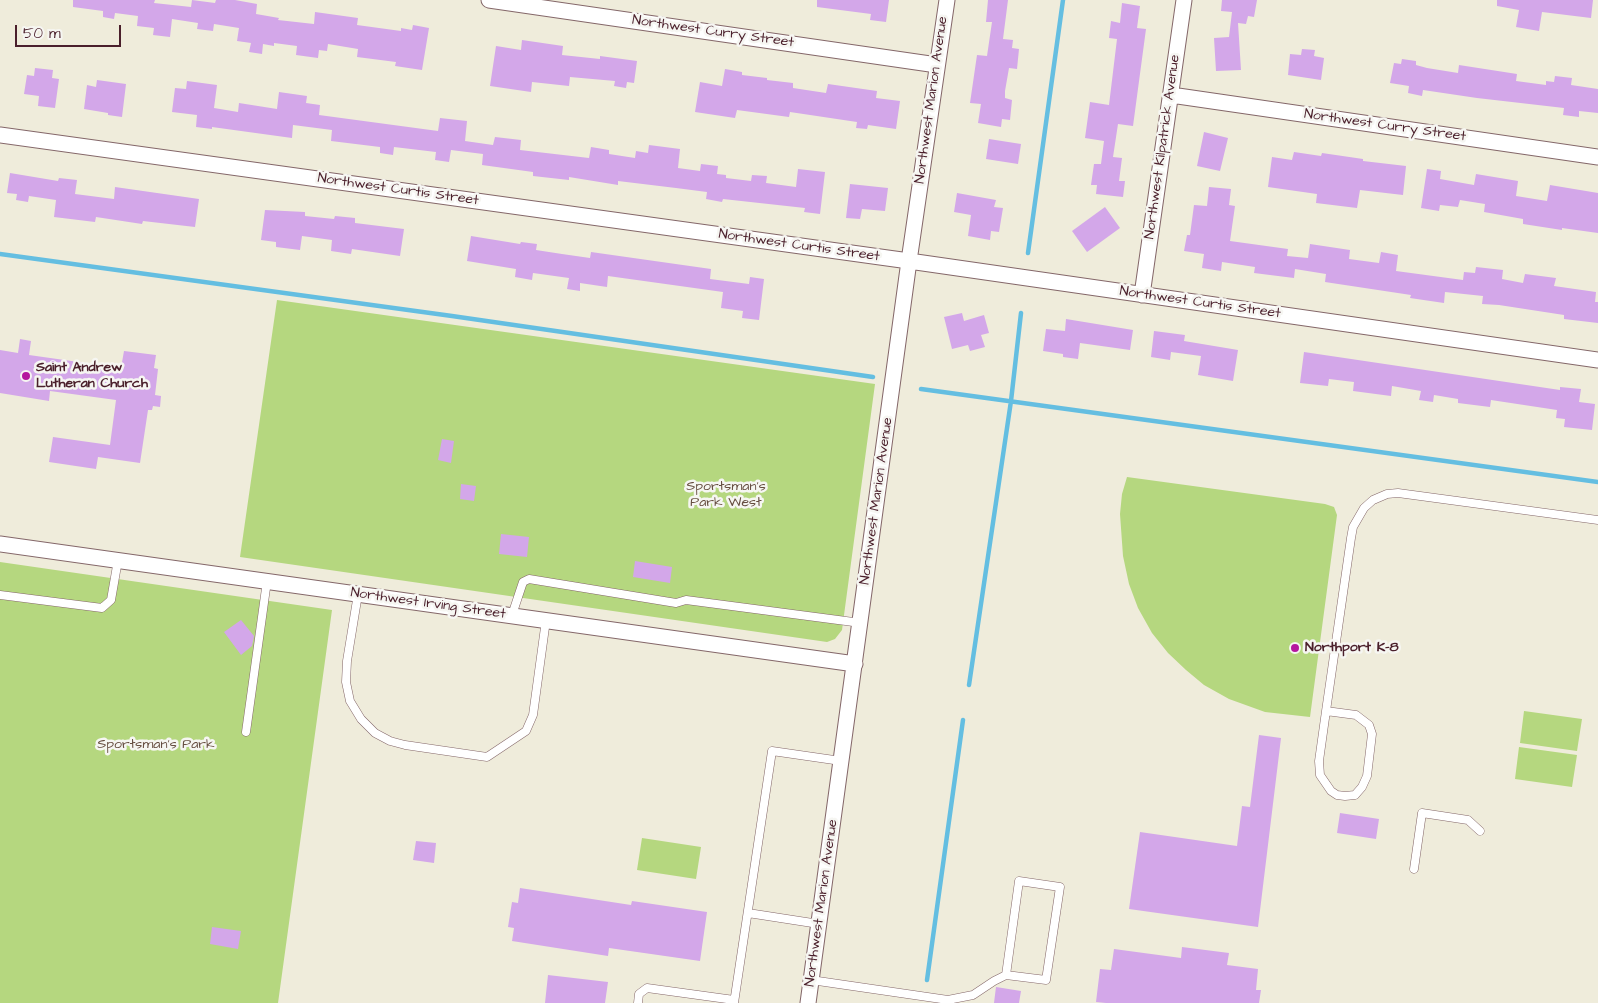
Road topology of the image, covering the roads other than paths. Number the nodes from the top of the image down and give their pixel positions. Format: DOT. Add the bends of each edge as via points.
graph roads {
  1 [pos="489,0"];
  2 [pos="947,0"];
  3 [pos="1184,0"];
  4 [pos="937,65"];
  5 [pos="1171,95"];
  6 [pos="0,135"];
  7 [pos="1598,156"];
  8 [pos="909,261"];
  9 [pos="1142,295"];
  10 [pos="1598,360"];
  11 [pos="1598,520"];
  12 [pos="0,544"];
  13 [pos="118,560"];
  14 [pos="267,581"];
  15 [pos="358,594"];
  16 [pos="0,595"];
  17 [pos="512,616"];
  18 [pos="546,620"];
  19 [pos="860,623"];
  20 [pos="855,664"];
  21 [pos="1326,711"];
  22 [pos="246,732"];
  23 [pos="842,760"];
  24 [pos="1480,831"];
  25 [pos="1414,869"];
  26 [pos="748,914"];
  27 [pos="819,924"];
  28 [pos="1006,975"];
  29 [pos="811,980"];
  30 [pos="734,1002"];
  31 [pos="638,1003"];
  32 [pos="808,1003"];
  1 -- 4 [label="street, Northwest Curry Street"];
  2 -- 4 [label="street, Northwest Marion Avenue"];
  3 -- 5 [label="street, Northwest Kilpatrick Avenue"];
  4 -- 8 [label="street, Northwest Marion Avenue"];
  5 -- 7 [label="street, Northwest Curry Street"];
  5 -- 9 [label="street, Northwest Kilpatrick Avenue"];
  6 -- 8 [label="street, Northwest Curtis Street"];
  8 -- 9 [label="street, Northwest Curtis Street"];
  8 -- 19 [label="street, Northwest Marion Avenue"];
  9 -- 10 [label="street, Northwest Curtis Street"];
  11 -- 21 [label="lane" via="1398,493 1373,500 1353,526"];
  12 -- 13 [label="street, Northwest Irving Street"];
  13 -- 14 [label="street, Northwest Irving Street"];
  13 -- 16 [label="lane" via="111,600 102,608"];
  14 -- 15 [label="street, Northwest Irving Street"];
  14 -- 22 [label="lane"];
  15 -- 17 [label="street, Northwest Irving Street"];
  15 -- 18 [label="lane" via="347,661 346,682 350,701 361,719 375,732 405,745 487,756 526,731 533,715"];
  17 -- 18 [label="street, Northwest Irving Street"];
  17 -- 19 [label="lane" via="523,582 530,579 676,602 686,600"];
  18 -- 20 [label="street, Northwest Irving Street"];
  19 -- 20 [label="street, Northwest Marion Avenue"];
  20 -- 23 [label="street, Northwest Marion Avenue"];
  21 -- 21 [label="lane" via="1320,775 1337,795 1355,794 1367,776 1372,734 1369,724 1356,715"];
  23 -- 26 [label="lane" via="772,751"];
  23 -- 27 [label="street, Northwest Marion Avenue"];
  24 -- 25 [label="lane" via="1468,820 1422,813"];
  26 -- 27 [label="lane"];
  26 -- 30 [label="lane"];
  27 -- 29 [label="street, Northwest Marion Avenue"];
  28 -- 28 [label="lane" via="1046,980 1060,887 1020,881"];
  28 -- 29 [label="lane" via="973,995 948,1000"];
  29 -- 32 [label="street, Northwest Marion Avenue"];
  30 -- 31 [label="lane" via="647,988 639,994"];
}
